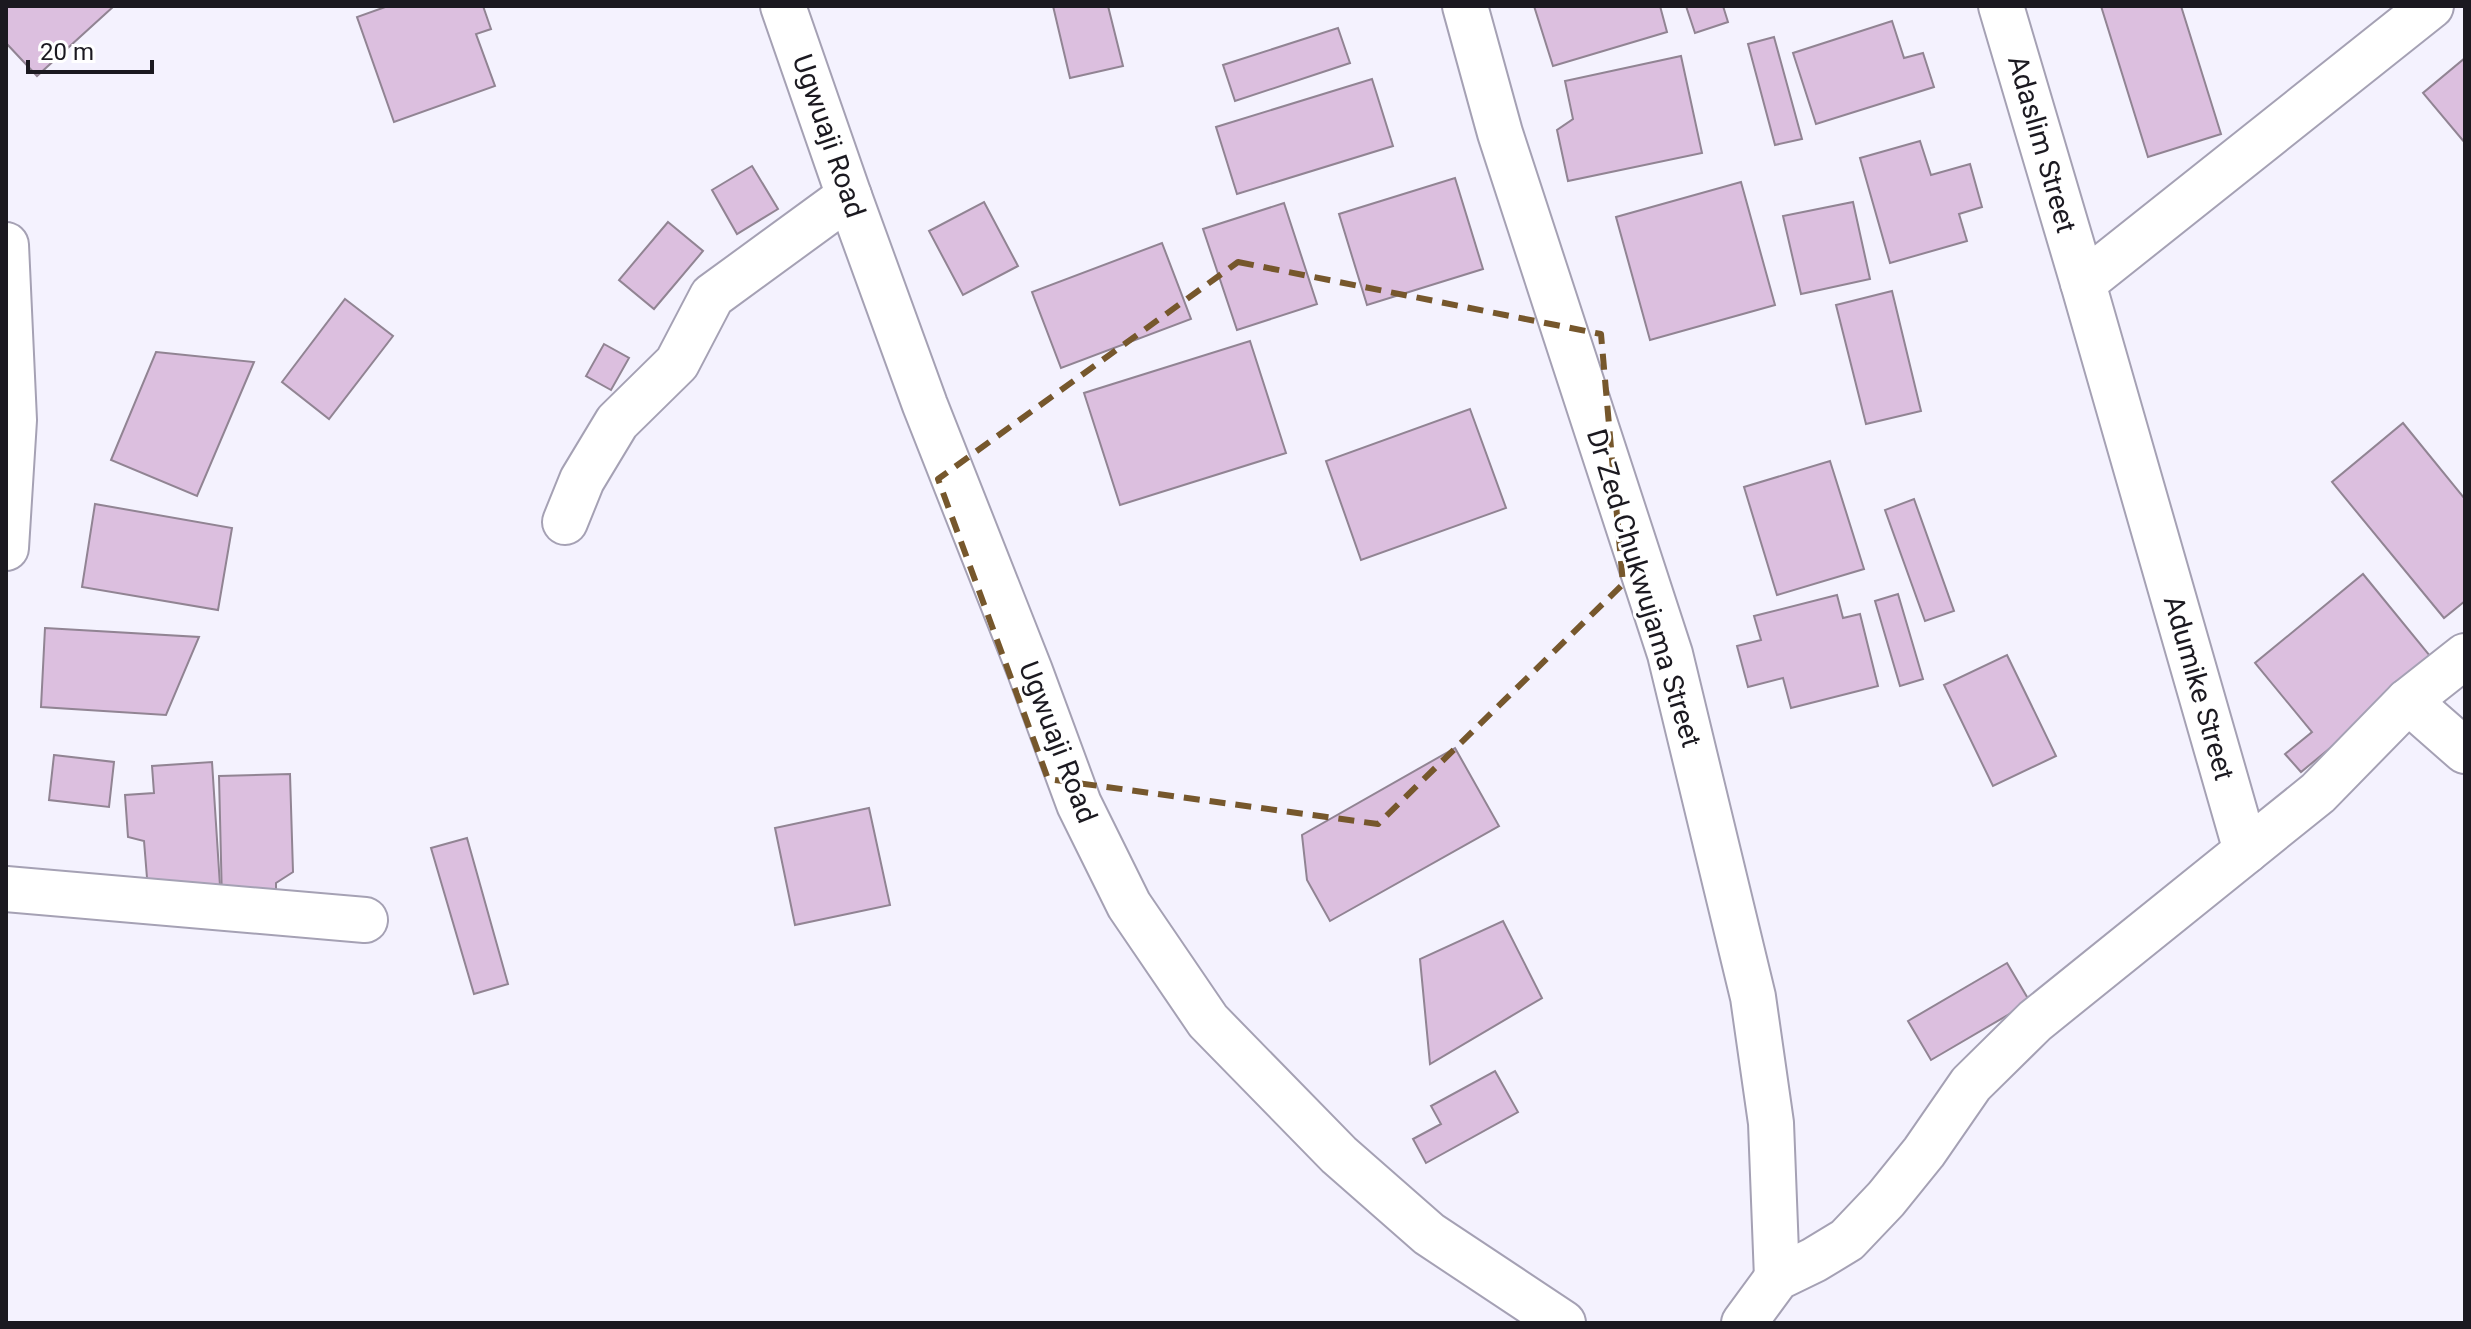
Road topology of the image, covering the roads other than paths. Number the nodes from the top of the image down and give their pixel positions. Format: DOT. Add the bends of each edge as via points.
graph roads {
  1 [pos="783,6"];
  2 [pos="1465,6"];
  3 [pos="2001,6"];
  4 [pos="2431,6"];
  5 [pos="849,196"];
  6 [pos="6,245"];
  7 [pos="2083,283"];
  8 [pos="565,522"];
  9 [pos="6,548"];
  10 [pos="2465,656"];
  11 [pos="2408,701"];
  12 [pos="2465,751"];
  13 [pos="2246,851"];
  14 [pos="6,889"];
  15 [pos="365,920"];
  16 [pos="1777,1278"];
  17 [pos="1558,1322"];
  18 [pos="1744,1323"];
  1 -- 5 [label="street, Ugwuaji Road"];
  2 -- 16 [label="street, Dr Zed Chukwujama Street" via="1500,133 1670,654 1753,997 1771,1123"];
  3 -- 7 [label="street, Adaslim Street"];
  4 -- 7 [label="street"];
  5 -- 8 [label="street" via="712,296 677,363 617,422 582,480"];
  5 -- 17 [label="street, Ugwuaji Road" via="1079,804 1129,905 1208,1021 1339,1155 1429,1234"];
  6 -- 9 [label="street" via="14,420"];
  7 -- 13 [label="street, Adumike Street"];
  10 -- 11 [label="street"];
  11 -- 12 [label="street"];
  11 -- 13 [label="street" via="2318,793"];
  13 -- 16 [label="street" via="2035,1021 1971,1084 1924,1152 1847,1240"];
  14 -- 15 [label="street"];
  16 -- 18 [label="street"];
}
